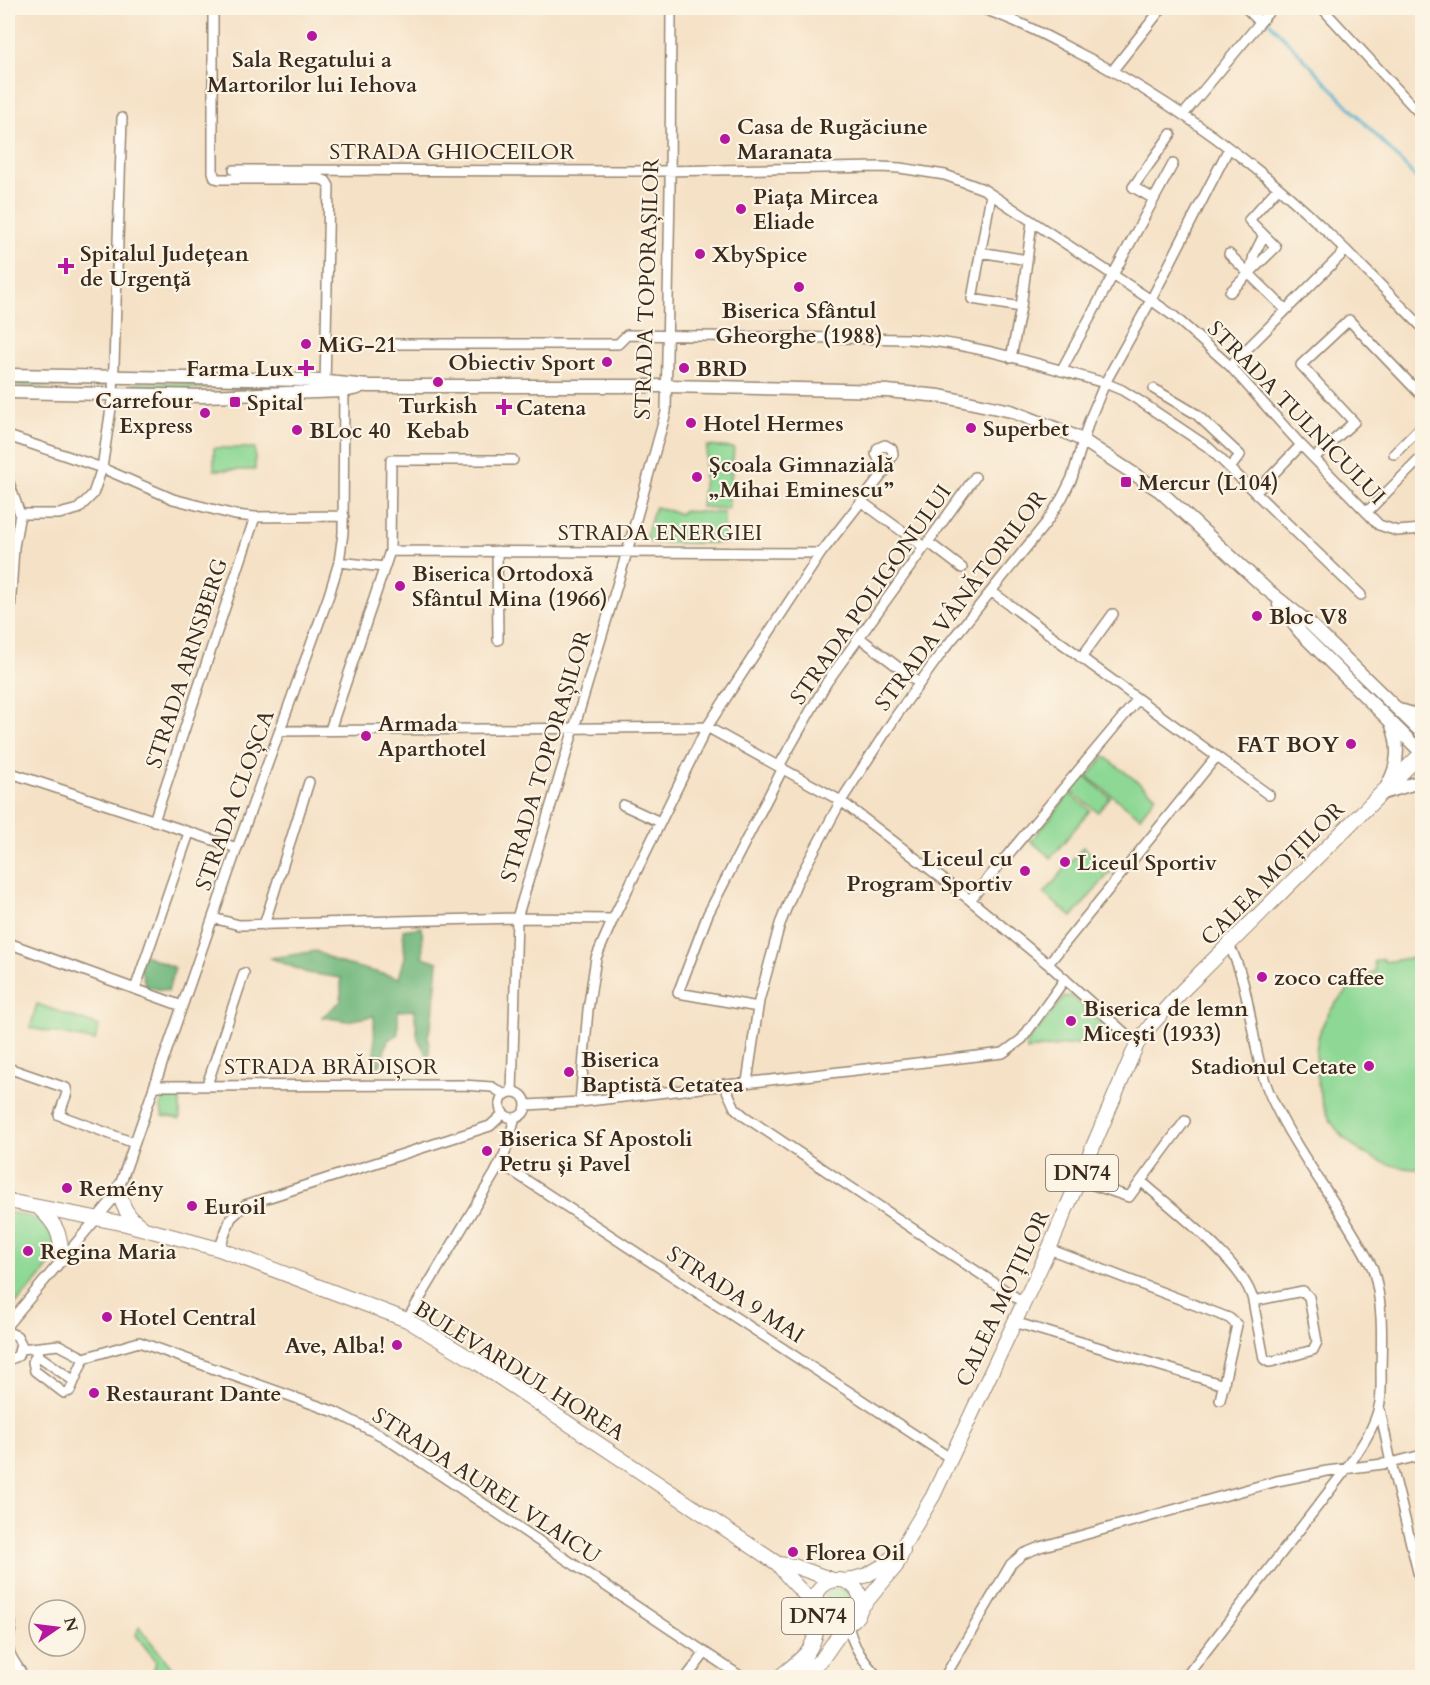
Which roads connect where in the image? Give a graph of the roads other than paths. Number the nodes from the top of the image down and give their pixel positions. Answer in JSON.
{"nodes":[{"id":1,"x":213,"y":8,"type":"edge"},
{"id":2,"x":671,"y":8,"type":"edge"},
{"id":3,"x":980,"y":8,"type":"edge"},
{"id":4,"x":1162,"y":8,"type":"edge"},
{"id":5,"x":1246,"y":8,"type":"edge"},
{"id":6,"x":1322,"y":8,"type":"edge"},
{"id":7,"x":1270,"y":10,"type":"edge"},
{"id":8,"x":1260,"y":22,"type":"junction"},
{"id":9,"x":1113,"y":70,"type":"junction"},
{"id":10,"x":1184,"y":115,"type":"junction"},
{"id":11,"x":1422,"y":116,"type":"edge"},
{"id":12,"x":122,"y":118,"type":"dead end"},
{"id":13,"x":1171,"y":134,"type":"dead end"},
{"id":14,"x":1229,"y":148,"type":"junction"},
{"id":15,"x":1173,"y":164,"type":"dead end"},
{"id":16,"x":234,"y":170,"type":"dead end"},
{"id":17,"x":670,"y":171,"type":"junction"},
{"id":18,"x":1278,"y":188,"type":"junction"},
{"id":19,"x":991,"y":195,"type":"junction"},
{"id":20,"x":1154,"y":199,"type":"junction"},
{"id":21,"x":1032,"y":222,"type":"junction"},
{"id":22,"x":1264,"y":236,"type":"junction"},
{"id":23,"x":1346,"y":250,"type":"junction"},
{"id":24,"x":980,"y":252,"type":"junction"},
{"id":25,"x":1229,"y":254,"type":"dead end"},
{"id":26,"x":1027,"y":260,"type":"junction"},
{"id":27,"x":1249,"y":273,"type":"junction"},
{"id":28,"x":1112,"y":275,"type":"junction"},
{"id":29,"x":1230,"y":292,"type":"dead end"},
{"id":30,"x":1150,"y":300,"type":"junction"},
{"id":31,"x":1022,"y":307,"type":"junction"},
{"id":32,"x":1286,"y":310,"type":"junction"},
{"id":33,"x":1422,"y":327,"type":"edge"},
{"id":34,"x":667,"y":335,"type":"junction"},
{"id":35,"x":389,"y":344,"type":"dead end"},
{"id":36,"x":1011,"y":358,"type":"junction"},
{"id":37,"x":1230,"y":366,"type":"junction"},
{"id":38,"x":1061,"y":371,"type":"junction"},
{"id":39,"x":8,"y":375,"type":"edge"},
{"id":40,"x":114,"y":377,"type":"junction"},
{"id":41,"x":1105,"y":383,"type":"junction"},
{"id":42,"x":325,"y":386,"type":"junction"},
{"id":43,"x":344,"y":386,"type":"junction"},
{"id":44,"x":667,"y":386,"type":"junction"},
{"id":45,"x":1154,"y":389,"type":"dead end"},
{"id":46,"x":8,"y":392,"type":"edge"},
{"id":47,"x":113,"y":395,"type":"junction"},
{"id":48,"x":1422,"y":396,"type":"edge"},
{"id":49,"x":1422,"y":426,"type":"edge"},
{"id":50,"x":8,"y":436,"type":"edge"},
{"id":51,"x":1084,"y":441,"type":"junction"},
{"id":52,"x":8,"y":444,"type":"edge"},
{"id":53,"x":1301,"y":445,"type":"junction"},
{"id":54,"x":1394,"y":454,"type":"dead end"},
{"id":55,"x":1422,"y":457,"type":"edge"},
{"id":56,"x":1314,"y":458,"type":"junction"},
{"id":57,"x":513,"y":460,"type":"dead end"},
{"id":58,"x":886,"y":460,"type":"dead end"},
{"id":59,"x":102,"y":468,"type":"junction"},
{"id":60,"x":1230,"y":468,"type":"junction"},
{"id":61,"x":975,"y":477,"type":"dead end"},
{"id":62,"x":1256,"y":492,"type":"junction"},
{"id":63,"x":862,"y":502,"type":"junction"},
{"id":64,"x":1367,"y":513,"type":"junction"},
{"id":65,"x":20,"y":514,"type":"junction"},
{"id":66,"x":344,"y":516,"type":"junction"},
{"id":67,"x":255,"y":517,"type":"junction"},
{"id":68,"x":1422,"y":529,"type":"edge"},
{"id":69,"x":926,"y":544,"type":"junction"},
{"id":70,"x":390,"y":551,"type":"junction"},
{"id":71,"x":498,"y":552,"type":"junction"},
{"id":72,"x":627,"y":552,"type":"junction"},
{"id":73,"x":821,"y":553,"type":"junction"},
{"id":74,"x":339,"y":562,"type":"junction"},
{"id":75,"x":384,"y":567,"type":"junction"},
{"id":76,"x":962,"y":568,"type":"dead end"},
{"id":77,"x":1265,"y":588,"type":"junction"},
{"id":78,"x":993,"y":592,"type":"junction"},
{"id":79,"x":1361,"y":595,"type":"dead end"},
{"id":80,"x":1113,"y":615,"type":"dead end"},
{"id":81,"x":860,"y":638,"type":"junction"},
{"id":82,"x":498,"y":639,"type":"dead end"},
{"id":83,"x":8,"y":643,"type":"edge"},
{"id":84,"x":1081,"y":658,"type":"junction"},
{"id":85,"x":919,"y":683,"type":"junction"},
{"id":86,"x":1138,"y":699,"type":"junction"},
{"id":87,"x":1399,"y":710,"type":"junction"},
{"id":88,"x":1422,"y":717,"type":"edge"},
{"id":89,"x":1389,"y":719,"type":"junction"},
{"id":90,"x":575,"y":727,"type":"junction"},
{"id":91,"x":707,"y":727,"type":"junction"},
{"id":92,"x":330,"y":730,"type":"junction"},
{"id":93,"x":280,"y":731,"type":"junction"},
{"id":94,"x":1422,"y":733,"type":"edge"},
{"id":95,"x":1422,"y":753,"type":"edge"},
{"id":96,"x":1217,"y":756,"type":"junction"},
{"id":97,"x":781,"y":767,"type":"junction"},
{"id":98,"x":8,"y":772,"type":"edge"},
{"id":99,"x":309,"y":782,"type":"dead end"},
{"id":100,"x":1422,"y":782,"type":"edge"},
{"id":101,"x":1383,"y":793,"type":"junction"},
{"id":102,"x":1269,"y":795,"type":"dead end"},
{"id":103,"x":841,"y":801,"type":"junction"},
{"id":104,"x":623,"y":805,"type":"dead end"},
{"id":105,"x":154,"y":821,"type":"junction"},
{"id":106,"x":660,"y":822,"type":"junction"},
{"id":107,"x":189,"y":833,"type":"junction"},
{"id":108,"x":237,"y":848,"type":"junction"},
{"id":109,"x":970,"y":900,"type":"junction"},
{"id":110,"x":213,"y":918,"type":"junction"},
{"id":111,"x":517,"y":918,"type":"junction"},
{"id":112,"x":613,"y":919,"type":"junction"},
{"id":113,"x":264,"y":925,"type":"junction"},
{"id":114,"x":8,"y":944,"type":"edge"},
{"id":115,"x":1229,"y":945,"type":"junction"},
{"id":116,"x":1048,"y":964,"type":"junction"},
{"id":117,"x":244,"y":973,"type":"dead end"},
{"id":118,"x":1065,"y":979,"type":"junction"},
{"id":119,"x":135,"y":989,"type":"junction"},
{"id":120,"x":182,"y":1006,"type":"junction"},
{"id":121,"x":758,"y":1007,"type":"junction"},
{"id":122,"x":1137,"y":1044,"type":"junction"},
{"id":123,"x":8,"y":1068,"type":"edge"},
{"id":124,"x":747,"y":1082,"type":"junction"},
{"id":125,"x":724,"y":1084,"type":"junction"},
{"id":126,"x":207,"y":1085,"type":"junction"},
{"id":127,"x":155,"y":1086,"type":"junction"},
{"id":128,"x":508,"y":1093,"type":"junction"},
{"id":129,"x":580,"y":1102,"type":"junction"},
{"id":130,"x":527,"y":1105,"type":"junction"},
{"id":131,"x":503,"y":1114,"type":"junction"},
{"id":132,"x":515,"y":1118,"type":"junction"},
{"id":133,"x":1185,"y":1122,"type":"dead end"},
{"id":134,"x":134,"y":1143,"type":"junction"},
{"id":135,"x":500,"y":1163,"type":"junction"},
{"id":136,"x":1079,"y":1180,"type":"junction"},
{"id":137,"x":1141,"y":1181,"type":"junction"},
{"id":138,"x":119,"y":1188,"type":"junction"},
{"id":139,"x":8,"y":1201,"type":"edge"},
{"id":140,"x":39,"y":1208,"type":"junction"},
{"id":141,"x":98,"y":1218,"type":"junction"},
{"id":142,"x":143,"y":1227,"type":"junction"},
{"id":143,"x":219,"y":1249,"type":"junction"},
{"id":144,"x":1048,"y":1249,"type":"junction"},
{"id":145,"x":62,"y":1259,"type":"junction"},
{"id":146,"x":1253,"y":1301,"type":"junction"},
{"id":147,"x":1024,"y":1303,"type":"junction"},
{"id":148,"x":407,"y":1320,"type":"junction"},
{"id":149,"x":1014,"y":1322,"type":"junction"},
{"id":150,"x":8,"y":1324,"type":"edge"},
{"id":151,"x":8,"y":1332,"type":"edge"},
{"id":152,"x":21,"y":1349,"type":"junction"},
{"id":153,"x":38,"y":1351,"type":"junction"},
{"id":154,"x":84,"y":1358,"type":"junction"},
{"id":155,"x":8,"y":1360,"type":"edge"},
{"id":156,"x":74,"y":1381,"type":"junction"},
{"id":157,"x":1224,"y":1385,"type":"junction"},
{"id":158,"x":1220,"y":1400,"type":"dead end"},
{"id":159,"x":1379,"y":1407,"type":"junction"},
{"id":160,"x":1422,"y":1455,"type":"edge"},
{"id":161,"x":950,"y":1458,"type":"junction"},
{"id":162,"x":1390,"y":1463,"type":"junction"},
{"id":163,"x":1347,"y":1468,"type":"junction"},
{"id":164,"x":905,"y":1543,"type":"junction"},
{"id":165,"x":778,"y":1564,"type":"junction"},
{"id":166,"x":840,"y":1580,"type":"junction"},
{"id":167,"x":1422,"y":1588,"type":"edge"},
{"id":168,"x":861,"y":1608,"type":"junction"},
{"id":169,"x":817,"y":1612,"type":"junction"},
{"id":170,"x":8,"y":1622,"type":"edge"},
{"id":171,"x":846,"y":1625,"type":"junction"},
{"id":172,"x":705,"y":1653,"type":"junction"},
{"id":173,"x":8,"y":1654,"type":"edge"},
{"id":174,"x":24,"y":1677,"type":"edge"},
{"id":175,"x":686,"y":1677,"type":"edge"},
{"id":176,"x":743,"y":1677,"type":"edge"},
{"id":177,"x":778,"y":1677,"type":"edge"},
{"id":178,"x":798,"y":1677,"type":"edge"},
{"id":179,"x":879,"y":1677,"type":"edge"},
{"id":180,"x":945,"y":1677,"type":"edge"},
{"id":181,"x":1185,"y":1677,"type":"edge"}],
"edges":[{"from":1,"to":42,"type":"street"},
{"from":2,"to":17,"type":"street","name":"STRADA TOPORAȘILOR"},
{"from":3,"to":9,"type":"street"},
{"from":4,"to":9,"type":"street"},
{"from":5,"to":8,"type":"street"},
{"from":6,"to":11,"type":"street"},
{"from":7,"to":8,"type":"street"},
{"from":8,"to":10,"type":"street"},
{"from":9,"to":10,"type":"street"},
{"from":10,"to":14,"type":"street"},
{"from":12,"to":40,"type":"street"},
{"from":13,"to":20,"type":"street"},
{"from":14,"to":18,"type":"street"},
{"from":14,"to":30,"type":"street","name":"STRADA VÂNĂTORILOR"},
{"from":15,"to":20,"type":"street"},
{"from":16,"to":17,"type":"street","name":"STRADA GHIOCEILOR"},
{"from":17,"to":19,"type":"street","name":"STRADA GHIOCEILOR"},
{"from":17,"to":34,"type":"street","name":"STRADA TOPORAȘILOR"},
{"from":18,"to":22,"type":"street"},
{"from":18,"to":23,"type":"street"},
{"from":19,"to":21,"type":"street","name":"STRADA TULNICULUI"},
{"from":19,"to":24,"type":"street"},
{"from":20,"to":28,"type":"street"},
{"from":21,"to":26,"type":"street"},
{"from":21,"to":28,"type":"street","name":"STRADA TULNICULUI"},
{"from":22,"to":27,"type":"street"},
{"from":22,"to":27,"type":"street"},
{"from":23,"to":32,"type":"street"},
{"from":23,"to":33,"type":"street"},
{"from":24,"to":26,"type":"street"},
{"from":24,"to":31,"type":"street"},
{"from":25,"to":27,"type":"street"},
{"from":26,"to":31,"type":"street"},
{"from":27,"to":29,"type":"street"},
{"from":27,"to":32,"type":"street"},
{"from":28,"to":30,"type":"street","name":"STRADA TULNICULUI"},
{"from":28,"to":38,"type":"street"},
{"from":30,"to":37,"type":"street","name":"STRADA TULNICULUI"},
{"from":30,"to":41,"type":"street","name":"STRADA VÂNĂTORILOR"},
{"from":31,"to":36,"type":"street"},
{"from":32,"to":37,"type":"street"},
{"from":34,"to":35,"type":"street"},
{"from":34,"to":36,"type":"street"},
{"from":34,"to":44,"type":"street","name":"STRADA TOPORAȘILOR"},
{"from":36,"to":38,"type":"street"},
{"from":37,"to":53,"type":"street","name":"STRADA TULNICULUI"},
{"from":38,"to":41,"type":"street"},
{"from":39,"to":40,"type":"main road"},
{"from":40,"to":42,"type":"main road"},
{"from":40,"to":47,"type":"street"},
{"from":41,"to":51,"type":"street","name":"STRADA VÂNĂTORILOR"},
{"from":41,"to":60,"type":"street"},
{"from":42,"to":43,"type":"main road"},
{"from":42,"to":47,"type":"main road"},
{"from":43,"to":44,"type":"main road"},
{"from":43,"to":66,"type":"street","name":"STRADA CLOȘCA"},
{"from":44,"to":51,"type":"main road"},
{"from":44,"to":72,"type":"street","name":"STRADA TOPORAȘILOR"},
{"from":45,"to":60,"type":"street"},
{"from":46,"to":47,"type":"main road"},
{"from":47,"to":59,"type":"street"},
{"from":48,"to":56,"type":"street"},
{"from":49,"to":54,"type":"street"},
{"from":50,"to":59,"type":"street"},
{"from":51,"to":77,"type":"main road"},
{"from":51,"to":78,"type":"street","name":"STRADA VÂNĂTORILOR"},
{"from":52,"to":65,"type":"street"},
{"from":53,"to":56,"type":"street","name":"STRADA TULNICULUI"},
{"from":53,"to":62,"type":"street"},
{"from":55,"to":64,"type":"street"},
{"from":56,"to":64,"type":"street","name":"STRADA TULNICULUI"},
{"from":57,"to":70,"type":"street"},
{"from":58,"to":63,"type":"street"},
{"from":59,"to":65,"type":"street"},
{"from":59,"to":67,"type":"street"},
{"from":60,"to":62,"type":"street"},
{"from":61,"to":69,"type":"street","name":"STRADA POLIGONULUI"},
{"from":62,"to":79,"type":"street"},
{"from":63,"to":69,"type":"street"},
{"from":63,"to":73,"type":"street"},
{"from":64,"to":68,"type":"street","name":"STRADA TULNICULUI"},
{"from":65,"to":83,"type":"street"},
{"from":66,"to":67,"type":"street"},
{"from":66,"to":74,"type":"street","name":"STRADA CLOȘCA"},
{"from":67,"to":105,"type":"street","name":"STRADA ARNSBERG"},
{"from":69,"to":76,"type":"street"},
{"from":69,"to":81,"type":"street","name":"STRADA POLIGONULUI"},
{"from":70,"to":71,"type":"street","name":"STRADA ENERGIEI"},
{"from":70,"to":75,"type":"street"},
{"from":71,"to":72,"type":"street","name":"STRADA ENERGIEI"},
{"from":71,"to":82,"type":"street"},
{"from":72,"to":73,"type":"street","name":"STRADA ENERGIEI"},
{"from":72,"to":90,"type":"street","name":"STRADA TOPORAȘILOR"},
{"from":73,"to":91,"type":"street"},
{"from":74,"to":75,"type":"street"},
{"from":74,"to":93,"type":"street","name":"STRADA CLOȘCA"},
{"from":75,"to":92,"type":"street"},
{"from":77,"to":87,"type":"main road"},
{"from":77,"to":89,"type":"main road"},
{"from":78,"to":84,"type":"street"},
{"from":78,"to":85,"type":"street","name":"STRADA VÂNĂTORILOR"},
{"from":80,"to":84,"type":"street"},
{"from":81,"to":85,"type":"street"},
{"from":81,"to":97,"type":"street","name":"STRADA POLIGONULUI"},
{"from":84,"to":86,"type":"street"},
{"from":85,"to":103,"type":"street","name":"STRADA VÂNĂTORILOR"},
{"from":86,"to":96,"type":"street"},
{"from":86,"to":109,"type":"street"},
{"from":87,"to":88,"type":"main road"},
{"from":87,"to":94,"type":"main road"},
{"from":89,"to":95,"type":"main road"},
{"from":89,"to":101,"type":"main road"},
{"from":90,"to":91,"type":"street"},
{"from":90,"to":92,"type":"street"},
{"from":90,"to":111,"type":"street","name":"STRADA TOPORAȘILOR"},
{"from":91,"to":97,"type":"street"},
{"from":91,"to":106,"type":"street"},
{"from":92,"to":93,"type":"street"},
{"from":93,"to":108,"type":"street","name":"STRADA CLOȘCA"},
{"from":95,"to":101,"type":"main road","name":"CALEA MOȚILOR","number":"DN74"},
{"from":96,"to":102,"type":"street"},
{"from":96,"to":116,"type":"street"},
{"from":97,"to":103,"type":"street"},
{"from":97,"to":121,"type":"street","name":"STRADA POLIGONULUI"},
{"from":98,"to":105,"type":"street"},
{"from":99,"to":113,"type":"street"},
{"from":100,"to":101,"type":"main road"},
{"from":101,"to":115,"type":"main road","name":"CALEA MOȚILOR","number":"DN74"},
{"from":103,"to":109,"type":"street"},
{"from":103,"to":121,"type":"street","name":"STRADA VÂNĂTORILOR"},
{"from":104,"to":106,"type":"street"},
{"from":105,"to":107,"type":"street"},
{"from":106,"to":112,"type":"street"},
{"from":107,"to":108,"type":"street"},
{"from":107,"to":119,"type":"street"},
{"from":108,"to":110,"type":"street","name":"STRADA CLOȘCA"},
{"from":109,"to":116,"type":"street"},
{"from":110,"to":113,"type":"street"},
{"from":110,"to":120,"type":"street","name":"STRADA CLOȘCA"},
{"from":111,"to":112,"type":"street"},
{"from":111,"to":113,"type":"street"},
{"from":111,"to":128,"type":"street","name":"STRADA TOPORAȘILOR"},
{"from":112,"to":129,"type":"street"},
{"from":114,"to":119,"type":"street"},
{"from":115,"to":122,"type":"main road","name":"CALEA MOȚILOR","number":"DN74"},
{"from":115,"to":159,"type":"street"},
{"from":116,"to":118,"type":"street"},
{"from":117,"to":126,"type":"street"},
{"from":118,"to":122,"type":"street"},
{"from":118,"to":124,"type":"street"},
{"from":119,"to":120,"type":"street"},
{"from":120,"to":127,"type":"street","name":"STRADA CLOȘCA"},
{"from":121,"to":124,"type":"street","name":"STRADA VÂNĂTORILOR"},
{"from":122,"to":136,"type":"main road","name":"CALEA MOȚILOR","number":"DN74"},
{"from":123,"to":134,"type":"street"},
{"from":124,"to":125,"type":"street"},
{"from":125,"to":129,"type":"street"},
{"from":125,"to":147,"type":"street"},
{"from":126,"to":127,"type":"street","name":"STRADA BRĂDIȘOR"},
{"from":126,"to":128,"type":"street","name":"STRADA BRĂDIȘOR"},
{"from":127,"to":134,"type":"street","name":"STRADA CLOȘCA"},
{"from":128,"to":130,"type":"street"},
{"from":128,"to":131,"type":"street"},
{"from":129,"to":130,"type":"street"},
{"from":130,"to":132,"type":"street"},
{"from":131,"to":132,"type":"street"},
{"from":131,"to":143,"type":"street"},
{"from":132,"to":135,"type":"street"},
{"from":133,"to":137,"type":"street"},
{"from":134,"to":138,"type":"street","name":"STRADA CLOȘCA"},
{"from":135,"to":148,"type":"street"},
{"from":135,"to":161,"type":"street","name":"STRADA 9 MAI"},
{"from":136,"to":137,"type":"street"},
{"from":136,"to":144,"type":"main road","name":"CALEA MOȚILOR","number":"DN74"},
{"from":137,"to":146,"type":"street"},
{"from":138,"to":141,"type":"street","name":"STRADA CLOȘCA"},
{"from":138,"to":142,"type":"main road"},
{"from":139,"to":140,"type":"main road","name":"BULEVARDUL HOREA"},
{"from":140,"to":141,"type":"main road","name":"BULEVARDUL HOREA"},
{"from":140,"to":145,"type":"main road"},
{"from":141,"to":142,"type":"main road","name":"BULEVARDUL HOREA"},
{"from":141,"to":145,"type":"street","name":"STRADA CLOȘCA"},
{"from":142,"to":143,"type":"main road","name":"BULEVARDUL HOREA"},
{"from":143,"to":148,"type":"main road","name":"BULEVARDUL HOREA"},
{"from":144,"to":147,"type":"main road","name":"CALEA MOȚILOR","number":"DN74"},
{"from":144,"to":157,"type":"street"},
{"from":145,"to":150,"type":"street","name":"STRADA CLOȘCA"},
{"from":146,"to":146,"type":"street"},
{"from":147,"to":149,"type":"main road","name":"CALEA MOȚILOR","number":"DN74"},
{"from":148,"to":165,"type":"main road","name":"BULEVARDUL HOREA"},
{"from":149,"to":157,"type":"street"},
{"from":149,"to":161,"type":"main road","name":"CALEA MOȚILOR","number":"DN74"},
{"from":151,"to":152,"type":"street"},
{"from":152,"to":153,"type":"street"},
{"from":152,"to":155,"type":"street"},
{"from":153,"to":154,"type":"street"},
{"from":153,"to":156,"type":"street"},
{"from":153,"to":156,"type":"street"},
{"from":154,"to":156,"type":"street"},
{"from":154,"to":172,"type":"street","name":"STRADA AUREL VLAICU"},
{"from":157,"to":158,"type":"street"},
{"from":159,"to":162,"type":"street"},
{"from":159,"to":163,"type":"street"},
{"from":160,"to":162,"type":"street"},
{"from":161,"to":164,"type":"main road","name":"CALEA MOȚILOR","number":"DN74"},
{"from":162,"to":163,"type":"street"},
{"from":162,"to":167,"type":"street"},
{"from":163,"to":180,"type":"street"},
{"from":163,"to":181,"type":"street"},
{"from":164,"to":166,"type":"main road","name":"CALEA MOȚILOR","number":"DN74"},
{"from":164,"to":168,"type":"main road","name":"CALEA MOȚILOR","number":"DN74"},
{"from":165,"to":166,"type":"main road"},
{"from":165,"to":169,"type":"main road"},
{"from":166,"to":168,"type":"main road","number":"DN74"},
{"from":166,"to":169,"type":"main road","number":"DN74"},
{"from":168,"to":171,"type":"main road","name":"CALEA MOȚILOR","number":"DN74"},
{"from":169,"to":171,"type":"main road","number":"DN74"},
{"from":169,"to":177,"type":"main road","number":"DN74"},
{"from":170,"to":173,"type":"street"},
{"from":171,"to":178,"type":"main road","name":"CALEA MOȚILOR","number":"DN74"},
{"from":171,"to":179,"type":"street"},
{"from":172,"to":175,"type":"street"},
{"from":172,"to":176,"type":"street","name":"STRADA AUREL VLAICU"},
{"from":173,"to":174,"type":"street"}]}
